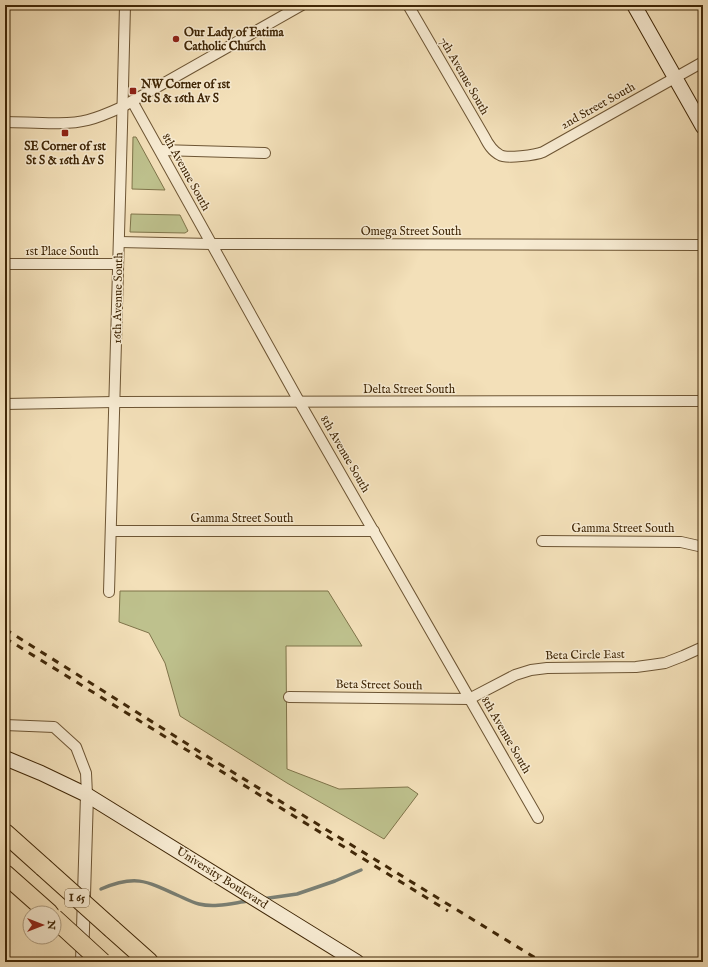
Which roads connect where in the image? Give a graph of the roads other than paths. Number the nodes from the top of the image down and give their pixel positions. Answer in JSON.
{"nodes":[{"id":1,"x":125,"y":5,"type":"edge"},
{"id":2,"x":302,"y":5,"type":"edge"},
{"id":3,"x":408,"y":5,"type":"edge"},
{"id":4,"x":634,"y":5,"type":"edge"},
{"id":5,"x":703,"y":62,"type":"edge"},
{"id":6,"x":675,"y":78,"type":"junction"},
{"id":7,"x":132,"y":101,"type":"junction"},
{"id":8,"x":122,"y":107,"type":"junction"},
{"id":9,"x":5,"y":122,"type":"edge"},
{"id":10,"x":703,"y":127,"type":"edge"},
{"id":11,"x":160,"y":150,"type":"junction"},
{"id":12,"x":265,"y":153,"type":"dead end"},
{"id":13,"x":502,"y":156,"type":"joint"},
{"id":14,"x":119,"y":242,"type":"junction"},
{"id":15,"x":211,"y":244,"type":"junction"},
{"id":16,"x":703,"y":245,"type":"edge"},
{"id":17,"x":5,"y":264,"type":"edge"},
{"id":18,"x":118,"y":264,"type":"junction"},
{"id":19,"x":114,"y":402,"type":"junction"},
{"id":20,"x":703,"y":402,"type":"edge"},
{"id":21,"x":300,"y":403,"type":"junction"},
{"id":22,"x":5,"y":404,"type":"edge"},
{"id":23,"x":111,"y":530,"type":"junction"},
{"id":24,"x":374,"y":530,"type":"junction"},
{"id":25,"x":542,"y":541,"type":"dead end"},
{"id":26,"x":703,"y":547,"type":"edge"},
{"id":27,"x":109,"y":592,"type":"dead end"},
{"id":28,"x":703,"y":647,"type":"edge"},
{"id":29,"x":289,"y":697,"type":"dead end"},
{"id":30,"x":469,"y":698,"type":"junction"},
{"id":31,"x":5,"y":725,"type":"edge"},
{"id":32,"x":5,"y":758,"type":"edge"},
{"id":33,"x":87,"y":795,"type":"junction"},
{"id":34,"x":538,"y":818,"type":"dead end"},
{"id":35,"x":5,"y":833,"type":"edge"},
{"id":36,"x":5,"y":874,"type":"edge"},
{"id":37,"x":40,"y":905,"type":"edge"},
{"id":38,"x":62,"y":925,"type":"edge"},
{"id":39,"x":82,"y":962,"type":"edge"},
{"id":40,"x":102,"y":962,"type":"edge"},
{"id":41,"x":149,"y":962,"type":"edge"},
{"id":42,"x":357,"y":962,"type":"edge"}],
"edges":[{"from":1,"to":8,"type":"street","name":"16th Avenue South"},
{"from":2,"to":7,"type":"street"},
{"from":3,"to":13,"type":"street","name":"7th Avenue South"},
{"from":4,"to":6,"type":"main road"},
{"from":5,"to":6,"type":"street","name":"2nd Street South"},
{"from":6,"to":10,"type":"main road"},
{"from":6,"to":13,"type":"street","name":"2nd Street South"},
{"from":7,"to":8,"type":"street"},
{"from":7,"to":11,"type":"street","name":"8th Avenue South"},
{"from":8,"to":9,"type":"street"},
{"from":8,"to":14,"type":"street","name":"16th Avenue South"},
{"from":11,"to":12,"type":"street"},
{"from":11,"to":15,"type":"street","name":"8th Avenue South"},
{"from":14,"to":15,"type":"street","name":"Omega Street South"},
{"from":14,"to":18,"type":"street","name":"16th Avenue South"},
{"from":15,"to":16,"type":"street","name":"Omega Street South"},
{"from":15,"to":21,"type":"street","name":"8th Avenue South"},
{"from":17,"to":18,"type":"street","name":"1st Place South"},
{"from":18,"to":19,"type":"street","name":"16th Avenue South"},
{"from":19,"to":21,"type":"street","name":"Delta Street South"},
{"from":19,"to":22,"type":"street"},
{"from":19,"to":23,"type":"street","name":"16th Avenue South"},
{"from":20,"to":21,"type":"street","name":"Delta Street South"},
{"from":21,"to":24,"type":"street","name":"8th Avenue South"},
{"from":23,"to":24,"type":"street","name":"Gamma Street South"},
{"from":23,"to":27,"type":"street","name":"16th Avenue South"},
{"from":24,"to":30,"type":"street","name":"8th Avenue South"},
{"from":25,"to":26,"type":"street","name":"Gamma Street South"},
{"from":28,"to":30,"type":"street","name":"Beta Circle East"},
{"from":29,"to":30,"type":"street","name":"Beta Street South"},
{"from":30,"to":34,"type":"street","name":"8th Avenue South"},
{"from":31,"to":33,"type":"street"},
{"from":32,"to":33,"type":"main road","name":"University Boulevard"},
{"from":33,"to":39,"type":"street"},
{"from":33,"to":42,"type":"main road","name":"University Boulevard"},
{"from":35,"to":41,"type":"highway","number":"I 65","bridge":true},
{"from":36,"to":37,"type":"highway"},
{"from":38,"to":40,"type":"highway","number":"I 65","bridge":true}]}
